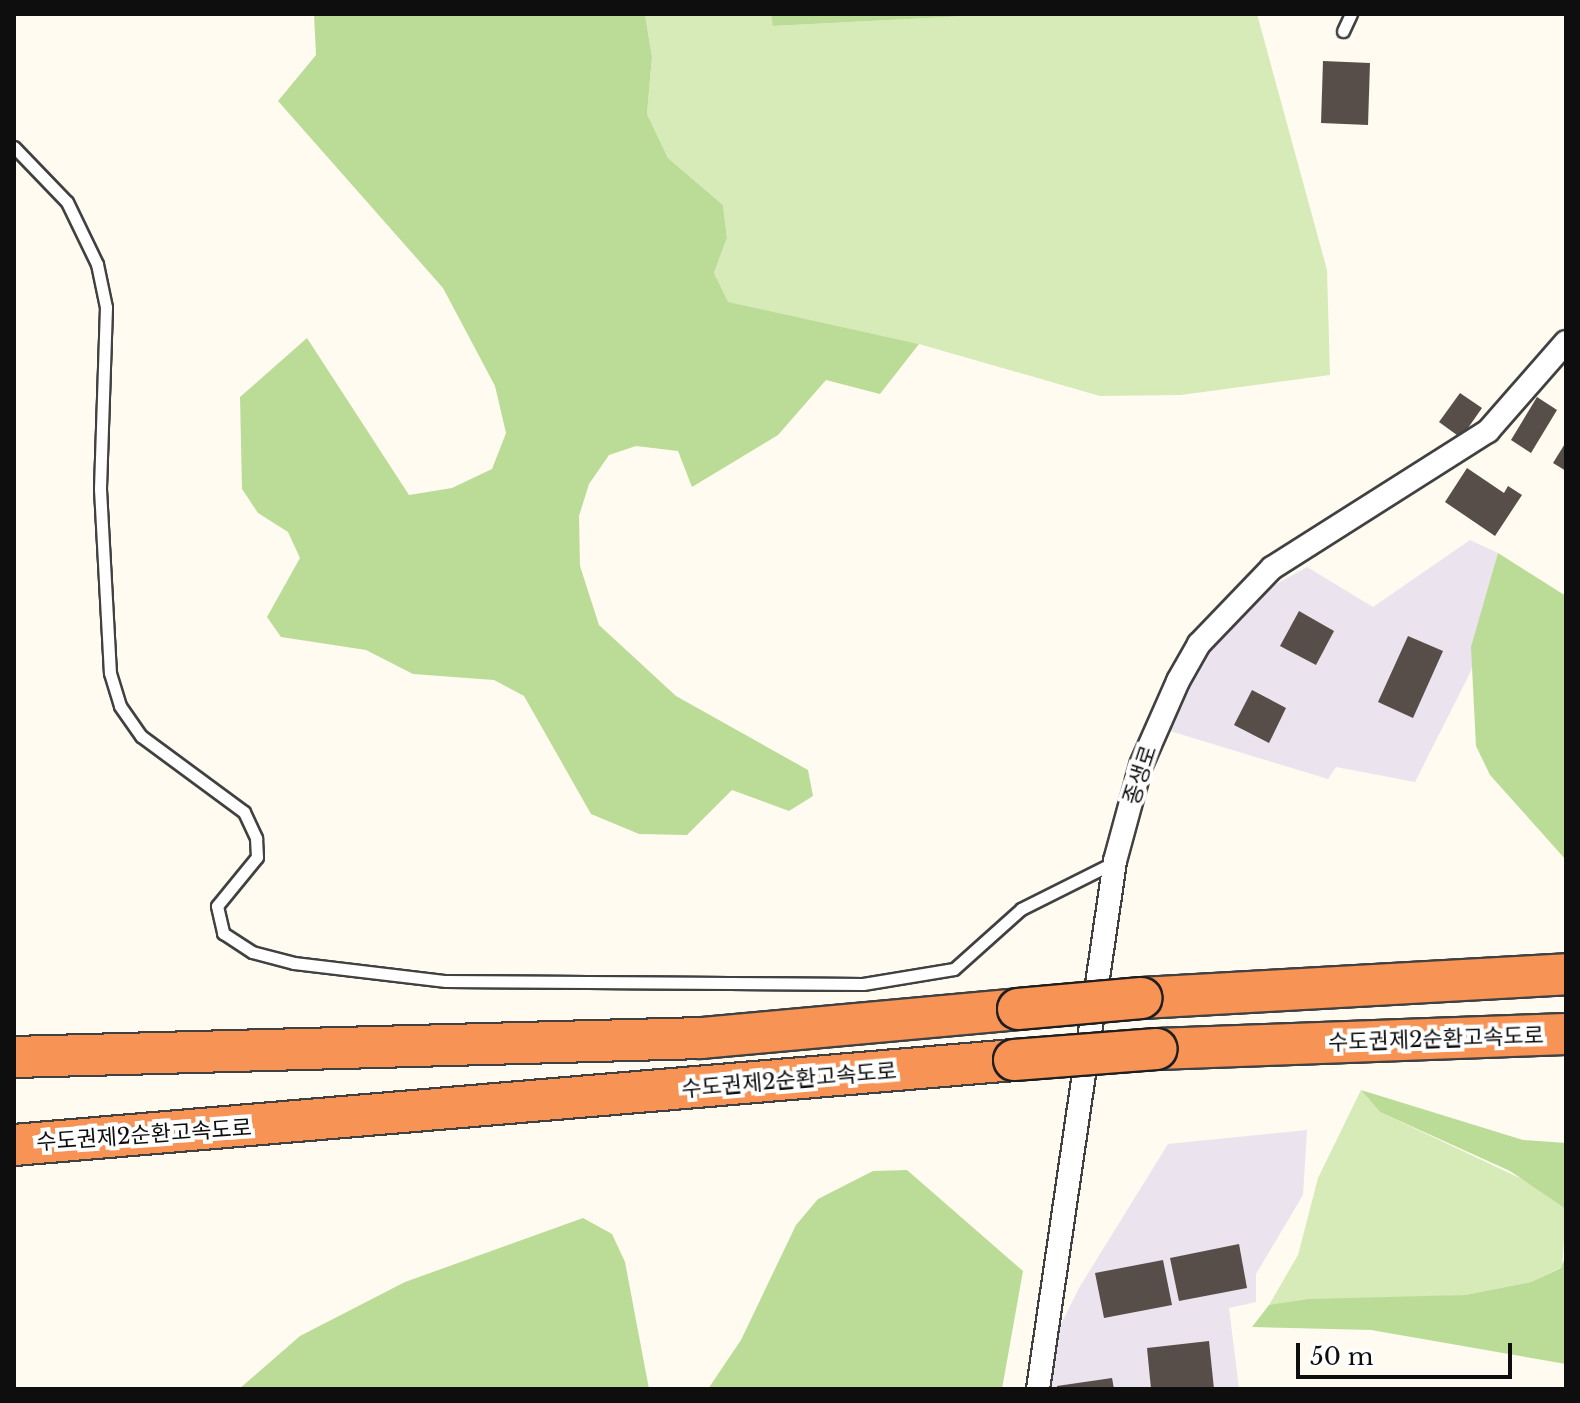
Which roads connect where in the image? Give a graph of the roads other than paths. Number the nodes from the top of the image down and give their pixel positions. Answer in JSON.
{"nodes":[{"id":1,"x":1351,"y":14,"type":"edge"},
{"id":2,"x":1343,"y":31,"type":"dead end"},
{"id":3,"x":14,"y":147,"type":"edge"},
{"id":4,"x":1566,"y":342,"type":"edge"},
{"id":5,"x":1115,"y":861,"type":"junction"},
{"id":6,"x":1566,"y":974,"type":"edge"},
{"id":7,"x":1566,"y":1034,"type":"edge"},
{"id":8,"x":14,"y":1057,"type":"edge"},
{"id":9,"x":14,"y":1145,"type":"edge"},
{"id":10,"x":1038,"y":1389,"type":"edge"}],
"edges":[{"from":1,"to":2,"type":"lane"},
{"from":3,"to":5,"type":"lane"},
{"from":4,"to":5,"type":"street","name":"종생로"},
{"from":5,"to":10,"type":"street","name":"종생로"},
{"from":6,"to":8,"type":"highway","bridge":true},
{"from":7,"to":9,"type":"highway","name":"수도권제2순환고속도로","bridge":true}]}
